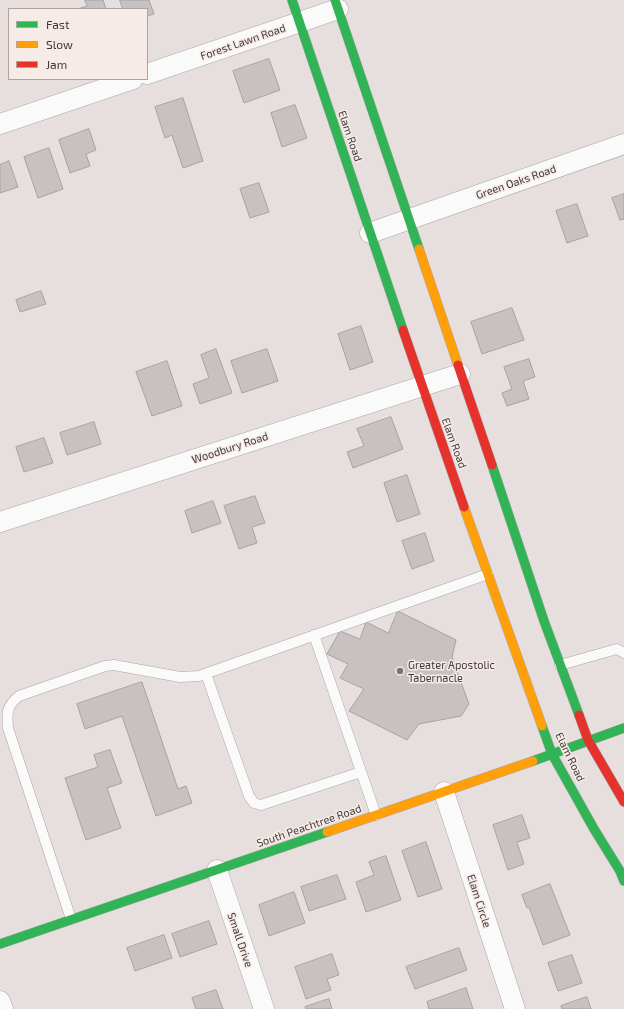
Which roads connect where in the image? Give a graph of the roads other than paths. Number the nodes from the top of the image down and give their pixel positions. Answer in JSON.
{"nodes":[{"id":1,"x":292,"y":0,"type":"edge"},
{"id":2,"x":337,"y":5,"type":"edge"},
{"id":3,"x":299,"y":22,"type":"junction"},
{"id":4,"x":148,"y":74,"type":"edge"},
{"id":5,"x":130,"y":80,"type":"edge"},
{"id":6,"x":0,"y":124,"type":"edge"},
{"id":7,"x":624,"y":144,"type":"edge"},
{"id":8,"x":409,"y":219,"type":"junction"},
{"id":9,"x":370,"y":233,"type":"junction"},
{"id":10,"x":460,"y":374,"type":"junction"},
{"id":11,"x":422,"y":388,"type":"junction"},
{"id":12,"x":0,"y":522,"type":"edge"},
{"id":13,"x":488,"y":574,"type":"junction"},
{"id":14,"x":314,"y":635,"type":"junction"},
{"id":15,"x":624,"y":653,"type":"edge"},
{"id":16,"x":560,"y":665,"type":"junction"},
{"id":17,"x":206,"y":674,"type":"junction"},
{"id":18,"x":624,"y":728,"type":"edge"},
{"id":19,"x":588,"y":740,"type":"junction"},
{"id":20,"x":552,"y":754,"type":"junction"},
{"id":21,"x":361,"y":772,"type":"junction"},
{"id":22,"x":444,"y":792,"type":"junction"},
{"id":23,"x":624,"y":802,"type":"edge"},
{"id":24,"x":376,"y":815,"type":"junction"},
{"id":25,"x":217,"y":870,"type":"junction"},
{"id":26,"x":624,"y":881,"type":"edge"},
{"id":27,"x":71,"y":919,"type":"junction"},
{"id":28,"x":0,"y":944,"type":"edge"},
{"id":29,"x":0,"y":1001,"type":"edge"},
{"id":30,"x":3,"y":1009,"type":"edge"},
{"id":31,"x":264,"y":1009,"type":"edge"},
{"id":32,"x":515,"y":1009,"type":"edge"}],
"edges":[{"from":1,"to":3,"type":"main road","name":"Elam Road"},
{"from":2,"to":3,"type":"street","name":"Forest Lawn Road"},
{"from":2,"to":8,"type":"main road"},
{"from":3,"to":4,"type":"street","name":"Forest Lawn Road"},
{"from":3,"to":9,"type":"main road","name":"Elam Road"},
{"from":5,"to":6,"type":"street"},
{"from":7,"to":8,"type":"street","name":"Green Oaks Road"},
{"from":8,"to":9,"type":"street","name":"Green Oaks Road"},
{"from":8,"to":10,"type":"main road"},
{"from":9,"to":11,"type":"main road","name":"Elam Road"},
{"from":10,"to":11,"type":"street","name":"Woodbury Road"},
{"from":10,"to":16,"type":"main road"},
{"from":11,"to":12,"type":"street","name":"Woodbury Road"},
{"from":11,"to":13,"type":"main road","name":"Elam Road"},
{"from":13,"to":14,"type":"lane"},
{"from":13,"to":20,"type":"main road","name":"Elam Road"},
{"from":14,"to":17,"type":"lane"},
{"from":14,"to":21,"type":"lane"},
{"from":15,"to":16,"type":"lane"},
{"from":16,"to":19,"type":"main road"},
{"from":17,"to":21,"type":"lane"},
{"from":17,"to":27,"type":"lane"},
{"from":18,"to":19,"type":"main road","name":"South Peachtree Road"},
{"from":19,"to":20,"type":"main road","name":"South Peachtree Road"},
{"from":19,"to":23,"type":"main road"},
{"from":20,"to":22,"type":"main road","name":"South Peachtree Road"},
{"from":20,"to":26,"type":"main road","name":"Elam Road"},
{"from":21,"to":24,"type":"lane"},
{"from":22,"to":24,"type":"main road","name":"South Peachtree Road"},
{"from":22,"to":32,"type":"street","name":"Elam Circle"},
{"from":24,"to":25,"type":"main road","name":"South Peachtree Road"},
{"from":25,"to":27,"type":"main road","name":"South Peachtree Road"},
{"from":25,"to":31,"type":"street","name":"Small Drive"},
{"from":27,"to":28,"type":"main road","name":"South Peachtree Road"},
{"from":29,"to":30,"type":"street"}]}
